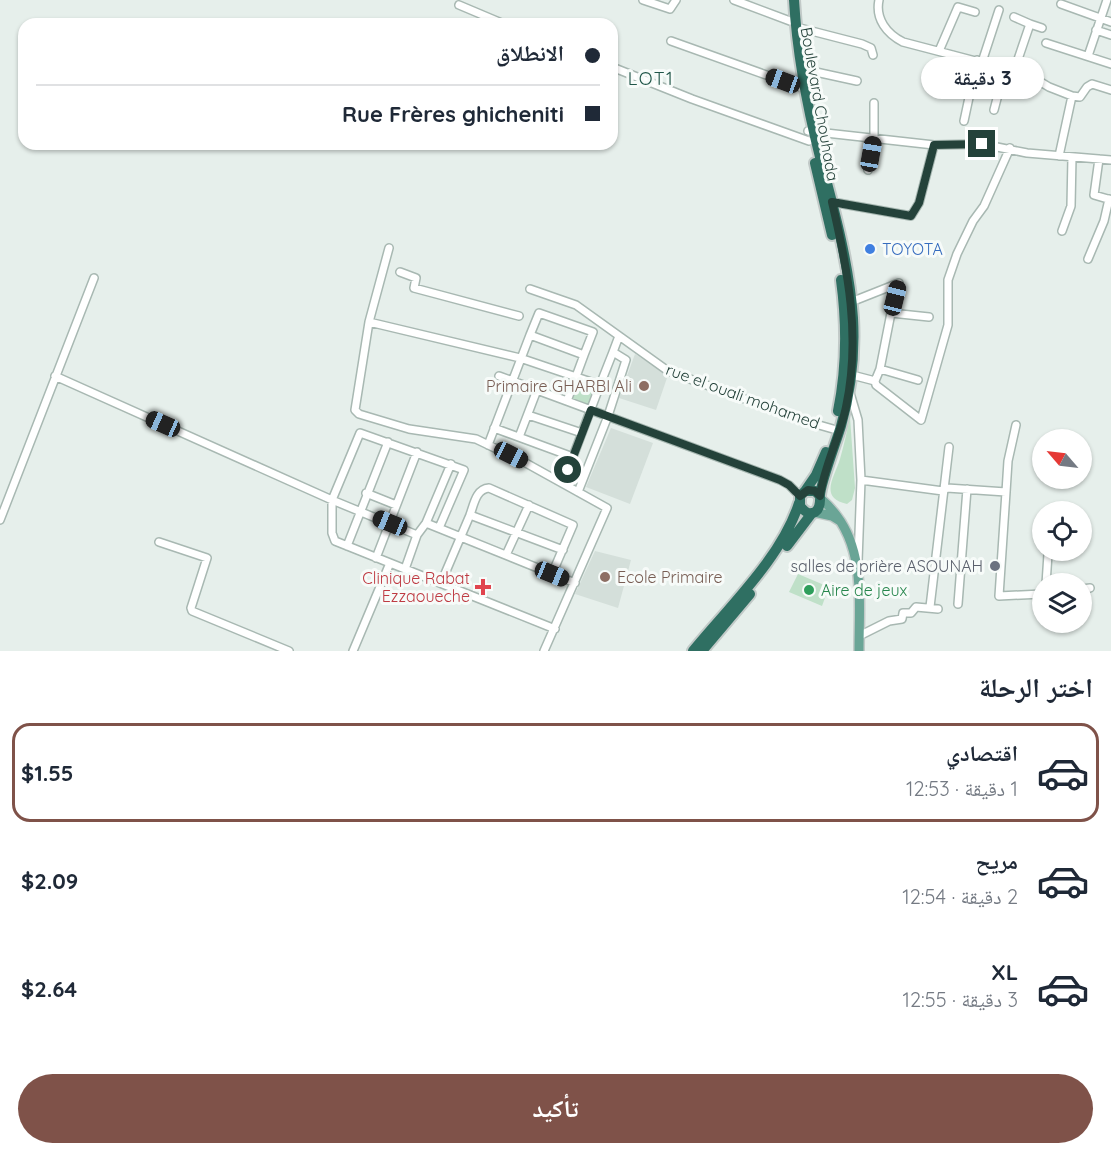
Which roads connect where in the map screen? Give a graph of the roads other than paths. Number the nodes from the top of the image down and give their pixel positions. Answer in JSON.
{"nodes":[{"id":1,"x":643,"y":0,"type":"edge"},
{"id":2,"x":675,"y":0,"type":"edge"},
{"id":3,"x":734,"y":0,"type":"edge"},
{"id":4,"x":788,"y":0,"type":"edge"},
{"id":5,"x":794,"y":0,"type":"edge"},
{"id":6,"x":879,"y":0,"type":"edge"},
{"id":7,"x":1107,"y":0,"type":"edge"},
{"id":8,"x":1061,"y":4,"type":"dead end"},
{"id":9,"x":459,"y":5,"type":"dead end"},
{"id":10,"x":999,"y":10,"type":"dead end"},
{"id":11,"x":975,"y":12,"type":"dead end"},
{"id":12,"x":1014,"y":17,"type":"dead end"},
{"id":13,"x":490,"y":18,"type":"edge"},
{"id":14,"x":1100,"y":19,"type":"junction"},
{"id":15,"x":1111,"y":22,"type":"edge"},
{"id":16,"x":793,"y":24,"type":"junction"},
{"id":17,"x":1030,"y":24,"type":"junction"},
{"id":18,"x":1042,"y":28,"type":"dead end"},
{"id":19,"x":1096,"y":30,"type":"junction"},
{"id":20,"x":1111,"y":35,"type":"edge"},
{"id":21,"x":670,"y":41,"type":"dead end"},
{"id":22,"x":1046,"y":43,"type":"dead end"},
{"id":23,"x":939,"y":51,"type":"junction"},
{"id":24,"x":873,"y":55,"type":"dead end"},
{"id":25,"x":953,"y":55,"type":"junction"},
{"id":26,"x":1088,"y":56,"type":"junction"},
{"id":27,"x":980,"y":61,"type":"junction"},
{"id":28,"x":1111,"y":64,"type":"edge"},
{"id":29,"x":1005,"y":68,"type":"junction"},
{"id":30,"x":618,"y":69,"type":"edge"},
{"id":31,"x":802,"y":69,"type":"junction"},
{"id":32,"x":1014,"y":71,"type":"junction"},
{"id":33,"x":857,"y":81,"type":"dead end"},
{"id":34,"x":800,"y":87,"type":"junction"},
{"id":35,"x":1111,"y":90,"type":"edge"},
{"id":36,"x":943,"y":93,"type":"dead end"},
{"id":37,"x":1072,"y":96,"type":"junction"},
{"id":38,"x":874,"y":103,"type":"dead end"},
{"id":39,"x":994,"y":110,"type":"dead end"},
{"id":40,"x":964,"y":121,"type":"dead end"},
{"id":41,"x":810,"y":134,"type":"junction"},
{"id":42,"x":874,"y":138,"type":"junction"},
{"id":43,"x":934,"y":145,"type":"junction"},
{"id":44,"x":1010,"y":148,"type":"junction"},
{"id":45,"x":1059,"y":156,"type":"junction"},
{"id":46,"x":1072,"y":157,"type":"junction"},
{"id":47,"x":1099,"y":159,"type":"junction"},
{"id":48,"x":1111,"y":160,"type":"edge"},
{"id":49,"x":868,"y":170,"type":"dead end"},
{"id":50,"x":1110,"y":199,"type":"edge"},
{"id":51,"x":832,"y":202,"type":"junction"},
{"id":52,"x":1062,"y":231,"type":"dead end"},
{"id":53,"x":390,"y":248,"type":"dead end"},
{"id":54,"x":1088,"y":259,"type":"dead end"},
{"id":55,"x":400,"y":272,"type":"dead end"},
{"id":56,"x":94,"y":278,"type":"dead end"},
{"id":57,"x":530,"y":289,"type":"dead end"},
{"id":58,"x":851,"y":302,"type":"junction"},
{"id":59,"x":891,"y":313,"type":"junction"},
{"id":60,"x":519,"y":316,"type":"dead end"},
{"id":61,"x":929,"y":317,"type":"dead end"},
{"id":62,"x":598,"y":320,"type":"junction"},
{"id":63,"x":369,"y":322,"type":"junction"},
{"id":64,"x":593,"y":332,"type":"junction"},
{"id":65,"x":530,"y":335,"type":"junction"},
{"id":66,"x":619,"y":336,"type":"junction"},
{"id":67,"x":613,"y":352,"type":"junction"},
{"id":68,"x":585,"y":355,"type":"junction"},
{"id":69,"x":520,"y":358,"type":"junction"},
{"id":70,"x":880,"y":369,"type":"junction"},
{"id":71,"x":852,"y":375,"type":"junction"},
{"id":72,"x":55,"y":376,"type":"junction"},
{"id":73,"x":499,"y":376,"type":"dead end"},
{"id":74,"x":576,"y":378,"type":"junction"},
{"id":75,"x":918,"y":380,"type":"dead end"},
{"id":76,"x":511,"y":381,"type":"junction"},
{"id":77,"x":875,"y":381,"type":"junction"},
{"id":78,"x":600,"y":385,"type":"junction"},
{"id":79,"x":537,"y":390,"type":"junction"},
{"id":80,"x":849,"y":390,"type":"junction"},
{"id":81,"x":567,"y":401,"type":"junction"},
{"id":82,"x":591,"y":410,"type":"junction"},
{"id":83,"x":528,"y":415,"type":"junction"},
{"id":84,"x":608,"y":416,"type":"junction"},
{"id":85,"x":1016,"y":425,"type":"dead end"},
{"id":86,"x":494,"y":428,"type":"junction"},
{"id":87,"x":833,"y":429,"type":"junction"},
{"id":88,"x":582,"y":433,"type":"junction"},
{"id":89,"x":519,"y":437,"type":"junction"},
{"id":90,"x":388,"y":442,"type":"junction"},
{"id":91,"x":488,"y":445,"type":"junction"},
{"id":92,"x":949,"y":447,"type":"dead end"},
{"id":93,"x":417,"y":452,"type":"junction"},
{"id":94,"x":573,"y":457,"type":"junction"},
{"id":95,"x":450,"y":464,"type":"junction"},
{"id":96,"x":861,"y":480,"type":"junction"},
{"id":97,"x":563,"y":483,"type":"junction"},
{"id":98,"x":967,"y":489,"type":"junction"},
{"id":99,"x":943,"y":491,"type":"junction"},
{"id":100,"x":578,"y":492,"type":"junction"},
{"id":101,"x":1006,"y":492,"type":"junction"},
{"id":102,"x":366,"y":493,"type":"junction"},
{"id":103,"x":801,"y":497,"type":"junction"},
{"id":104,"x":821,"y":498,"type":"junction"},
{"id":105,"x":332,"y":500,"type":"junction"},
{"id":106,"x":396,"y":505,"type":"junction"},
{"id":107,"x":529,"y":505,"type":"junction"},
{"id":108,"x":361,"y":511,"type":"junction"},
{"id":109,"x":813,"y":512,"type":"junction"},
{"id":110,"x":470,"y":515,"type":"junction"},
{"id":111,"x":0,"y":520,"type":"edge"},
{"id":112,"x":842,"y":522,"type":"junction"},
{"id":113,"x":390,"y":523,"type":"junction"},
{"id":114,"x":426,"y":523,"type":"junction"},
{"id":115,"x":439,"y":528,"type":"junction"},
{"id":116,"x":517,"y":532,"type":"junction"},
{"id":117,"x":417,"y":536,"type":"junction"},
{"id":118,"x":460,"y":537,"type":"junction"},
{"id":119,"x":159,"y":542,"type":"dead end"},
{"id":120,"x":346,"y":546,"type":"junction"},
{"id":121,"x":563,"y":550,"type":"junction"},
{"id":122,"x":506,"y":555,"type":"junction"},
{"id":123,"x":376,"y":558,"type":"junction"},
{"id":124,"x":390,"y":563,"type":"junction"},
{"id":125,"x":858,"y":567,"type":"junction"},
{"id":126,"x":405,"y":569,"type":"junction"},
{"id":127,"x":552,"y":574,"type":"junction"},
{"id":128,"x":575,"y":583,"type":"junction"},
{"id":129,"x":441,"y":584,"type":"junction"},
{"id":130,"x":1032,"y":594,"type":"edge"},
{"id":131,"x":957,"y":604,"type":"dead end"},
{"id":132,"x":930,"y":608,"type":"junction"},
{"id":133,"x":938,"y":609,"type":"dead end"},
{"id":134,"x":555,"y":629,"type":"junction"},
{"id":135,"x":859,"y":636,"type":"junction"},
{"id":136,"x":289,"y":651,"type":"edge"},
{"id":137,"x":353,"y":651,"type":"edge"},
{"id":138,"x":544,"y":651,"type":"edge"},
{"id":139,"x":693,"y":651,"type":"edge"},
{"id":140,"x":702,"y":651,"type":"edge"},
{"id":141,"x":859,"y":651,"type":"edge"}],
"edges":[{"from":1,"to":2,"type":"street"},
{"from":3,"to":16,"type":"street"},
{"from":4,"to":16,"type":"highway","name":"Boulevard Chouhada"},
{"from":5,"to":16,"type":"highway"},
{"from":6,"to":23,"type":"street"},
{"from":7,"to":14,"type":"street"},
{"from":8,"to":14,"type":"street"},
{"from":9,"to":13,"type":"street"},
{"from":10,"to":27,"type":"street"},
{"from":11,"to":23,"type":"street"},
{"from":12,"to":17,"type":"street"},
{"from":14,"to":15,"type":"street"},
{"from":14,"to":19,"type":"street"},
{"from":16,"to":24,"type":"street"},
{"from":16,"to":31,"type":"highway"},
{"from":16,"to":34,"type":"highway","name":"Boulevard Chouhada"},
{"from":17,"to":18,"type":"street"},
{"from":17,"to":32,"type":"street"},
{"from":19,"to":20,"type":"street"},
{"from":19,"to":26,"type":"street"},
{"from":21,"to":34,"type":"street"},
{"from":22,"to":26,"type":"street"},
{"from":23,"to":25,"type":"street"},
{"from":25,"to":27,"type":"street"},
{"from":25,"to":36,"type":"street"},
{"from":26,"to":28,"type":"street"},
{"from":27,"to":29,"type":"street"},
{"from":27,"to":40,"type":"street"},
{"from":29,"to":32,"type":"street"},
{"from":29,"to":39,"type":"street"},
{"from":30,"to":41,"type":"street"},
{"from":31,"to":33,"type":"street"},
{"from":31,"to":41,"type":"highway"},
{"from":32,"to":37,"type":"street"},
{"from":34,"to":41,"type":"highway","name":"Boulevard Chouhada"},
{"from":35,"to":37,"type":"street"},
{"from":37,"to":45,"type":"street"},
{"from":38,"to":42,"type":"street"},
{"from":41,"to":42,"type":"street"},
{"from":41,"to":51,"type":"highway"},
{"from":41,"to":87,"type":"highway","name":"Boulevard Chouhada"},
{"from":42,"to":43,"type":"street"},
{"from":42,"to":49,"type":"street"},
{"from":43,"to":44,"type":"street"},
{"from":43,"to":51,"type":"street"},
{"from":44,"to":45,"type":"street"},
{"from":44,"to":77,"type":"street"},
{"from":45,"to":46,"type":"street"},
{"from":46,"to":47,"type":"street"},
{"from":46,"to":52,"type":"street"},
{"from":47,"to":48,"type":"street"},
{"from":47,"to":50,"type":"street"},
{"from":50,"to":54,"type":"street"},
{"from":51,"to":58,"type":"highway"},
{"from":53,"to":63,"type":"street"},
{"from":55,"to":60,"type":"street"},
{"from":56,"to":72,"type":"street"},
{"from":57,"to":62,"type":"street","name":"rue el ouali mohamed"},
{"from":58,"to":59,"type":"street"},
{"from":58,"to":71,"type":"highway"},
{"from":59,"to":61,"type":"street"},
{"from":59,"to":70,"type":"street"},
{"from":62,"to":64,"type":"street"},
{"from":62,"to":66,"type":"street","name":"rue el ouali mohamed"},
{"from":63,"to":69,"type":"street"},
{"from":63,"to":91,"type":"street"},
{"from":64,"to":65,"type":"street"},
{"from":64,"to":68,"type":"street"},
{"from":65,"to":68,"type":"street"},
{"from":65,"to":69,"type":"street"},
{"from":66,"to":67,"type":"street"},
{"from":66,"to":87,"type":"street","name":"rue el ouali mohamed"},
{"from":67,"to":78,"type":"street"},
{"from":67,"to":84,"type":"street"},
{"from":68,"to":74,"type":"street"},
{"from":69,"to":74,"type":"street"},
{"from":69,"to":76,"type":"street"},
{"from":70,"to":75,"type":"street"},
{"from":70,"to":77,"type":"street"},
{"from":71,"to":77,"type":"street"},
{"from":71,"to":80,"type":"highway"},
{"from":72,"to":105,"type":"street"},
{"from":72,"to":111,"type":"street"},
{"from":73,"to":76,"type":"street"},
{"from":74,"to":78,"type":"street"},
{"from":74,"to":81,"type":"street"},
{"from":76,"to":79,"type":"street"},
{"from":76,"to":86,"type":"street"},
{"from":78,"to":82,"type":"street"},
{"from":79,"to":81,"type":"street"},
{"from":79,"to":83,"type":"street"},
{"from":80,"to":96,"type":"street"},
{"from":80,"to":104,"type":"highway"},
{"from":81,"to":82,"type":"street"},
{"from":82,"to":84,"type":"street"},
{"from":82,"to":88,"type":"street"},
{"from":83,"to":88,"type":"street"},
{"from":83,"to":89,"type":"street"},
{"from":84,"to":100,"type":"street"},
{"from":84,"to":103,"type":"street"},
{"from":85,"to":101,"type":"street"},
{"from":86,"to":89,"type":"street"},
{"from":86,"to":91,"type":"street"},
{"from":87,"to":103,"type":"highway","name":"Boulevard Chouhada"},
{"from":88,"to":94,"type":"street"},
{"from":89,"to":94,"type":"street"},
{"from":90,"to":93,"type":"street"},
{"from":90,"to":102,"type":"street"},
{"from":90,"to":105,"type":"street"},
{"from":91,"to":97,"type":"street"},
{"from":92,"to":99,"type":"street"},
{"from":93,"to":95,"type":"street"},
{"from":93,"to":106,"type":"street"},
{"from":94,"to":97,"type":"street"},
{"from":95,"to":114,"type":"street"},
{"from":95,"to":115,"type":"street"},
{"from":96,"to":99,"type":"street"},
{"from":96,"to":125,"type":"street"},
{"from":97,"to":100,"type":"street"},
{"from":98,"to":99,"type":"street"},
{"from":98,"to":101,"type":"street"},
{"from":98,"to":131,"type":"street"},
{"from":99,"to":132,"type":"street"},
{"from":100,"to":128,"type":"street"},
{"from":101,"to":130,"type":"street"},
{"from":102,"to":106,"type":"street"},
{"from":102,"to":108,"type":"street"},
{"from":103,"to":104,"type":"highway"},
{"from":103,"to":109,"type":"highway"},
{"from":103,"to":139,"type":"highway","name":"Boulevard Chouhada"},
{"from":104,"to":109,"type":"highway"},
{"from":104,"to":112,"type":"main road"},
{"from":105,"to":108,"type":"street"},
{"from":105,"to":120,"type":"street"},
{"from":106,"to":113,"type":"street"},
{"from":107,"to":110,"type":"street"},
{"from":107,"to":116,"type":"street"},
{"from":107,"to":121,"type":"street"},
{"from":108,"to":113,"type":"street"},
{"from":108,"to":120,"type":"street"},
{"from":109,"to":112,"type":"main road"},
{"from":109,"to":140,"type":"highway"},
{"from":110,"to":116,"type":"street"},
{"from":110,"to":118,"type":"street"},
{"from":112,"to":125,"type":"main road"},
{"from":113,"to":117,"type":"street"},
{"from":113,"to":123,"type":"street"},
{"from":114,"to":115,"type":"street"},
{"from":114,"to":117,"type":"street"},
{"from":115,"to":118,"type":"street"},
{"from":116,"to":121,"type":"street"},
{"from":116,"to":122,"type":"street"},
{"from":117,"to":126,"type":"street"},
{"from":118,"to":122,"type":"street"},
{"from":118,"to":129,"type":"street"},
{"from":119,"to":136,"type":"street"},
{"from":120,"to":123,"type":"street"},
{"from":121,"to":127,"type":"street"},
{"from":122,"to":127,"type":"street"},
{"from":123,"to":124,"type":"street"},
{"from":124,"to":126,"type":"street"},
{"from":124,"to":137,"type":"street"},
{"from":125,"to":135,"type":"main road"},
{"from":126,"to":129,"type":"street"},
{"from":127,"to":128,"type":"street"},
{"from":128,"to":134,"type":"street"},
{"from":129,"to":134,"type":"street"},
{"from":132,"to":133,"type":"street"},
{"from":132,"to":135,"type":"street"},
{"from":134,"to":138,"type":"street"},
{"from":135,"to":141,"type":"main road"}]}
